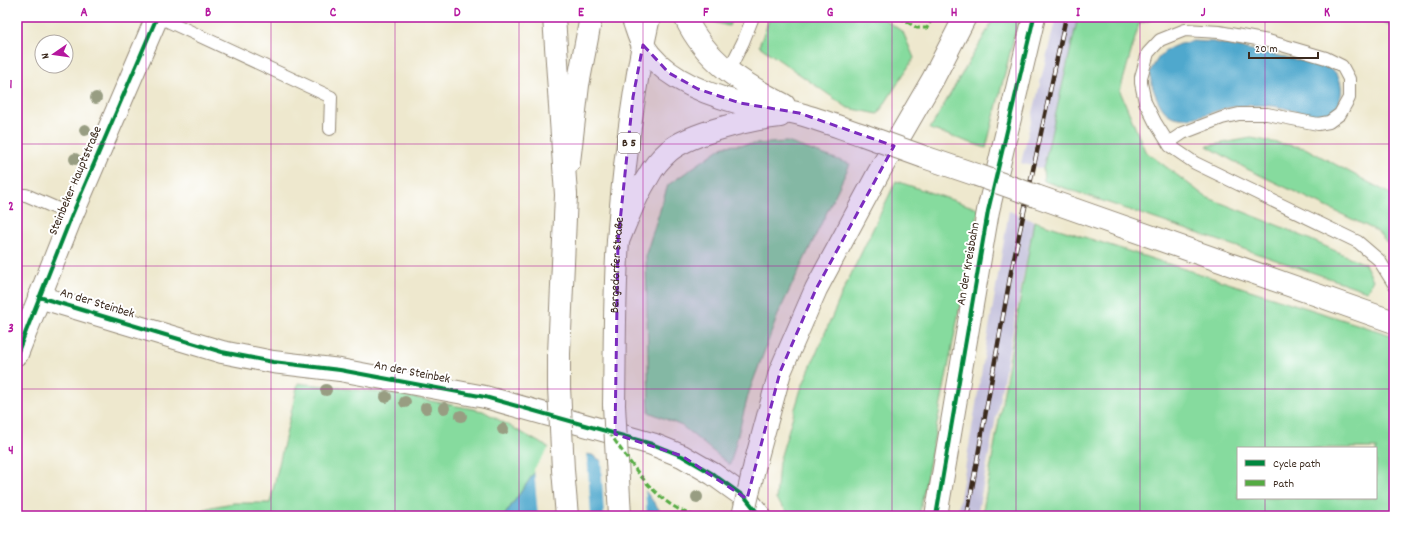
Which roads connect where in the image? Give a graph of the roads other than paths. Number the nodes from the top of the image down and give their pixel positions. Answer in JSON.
{"nodes":[{"id":1,"x":158,"y":17,"type":"edge"},
{"id":2,"x":554,"y":17,"type":"edge"},
{"id":3,"x":591,"y":17,"type":"edge"},
{"id":4,"x":632,"y":17,"type":"edge"},
{"id":5,"x":649,"y":17,"type":"edge"},
{"id":6,"x":685,"y":17,"type":"edge"},
{"id":7,"x":753,"y":17,"type":"edge"},
{"id":8,"x":965,"y":17,"type":"edge"},
{"id":9,"x":1034,"y":17,"type":"edge"},
{"id":10,"x":643,"y":45,"type":"junction"},
{"id":11,"x":728,"y":72,"type":"junction"},
{"id":12,"x":799,"y":114,"type":"junction"},
{"id":13,"x":330,"y":129,"type":"dead end"},
{"id":14,"x":1168,"y":143,"type":"junction"},
{"id":15,"x":17,"y":195,"type":"edge"},
{"id":16,"x":566,"y":195,"type":"junction"},
{"id":17,"x":72,"y":215,"type":"junction"},
{"id":18,"x":618,"y":241,"type":"junction"},
{"id":19,"x":1394,"y":284,"type":"edge"},
{"id":20,"x":39,"y":297,"type":"junction"},
{"id":21,"x":1394,"y":322,"type":"edge"},
{"id":22,"x":17,"y":354,"type":"edge"},
{"id":23,"x":567,"y":516,"type":"edge"},
{"id":24,"x":620,"y":516,"type":"edge"},
{"id":25,"x":743,"y":516,"type":"edge"},
{"id":26,"x":760,"y":516,"type":"edge"},
{"id":27,"x":936,"y":516,"type":"edge"}],
"edges":[{"from":1,"to":13,"type":"lane"},
{"from":1,"to":17,"type":"main road","name":"Steinbeker Hauptstraße"},
{"from":2,"to":16,"type":"main road"},
{"from":3,"to":16,"type":"main road"},
{"from":4,"to":10,"type":"main road"},
{"from":5,"to":10,"type":"main road","name":"Bergedorfer Straße","number":"B 5"},
{"from":6,"to":11,"type":"main road"},
{"from":7,"to":11,"type":"lane"},
{"from":8,"to":25,"type":"main road","bridge":true},
{"from":9,"to":27,"type":"main road","name":"An der Kreisbahn"},
{"from":10,"to":12,"type":"main road"},
{"from":10,"to":18,"type":"main road","name":"Bergedorfer Straße","number":"B 5"},
{"from":11,"to":12,"type":"main road"},
{"from":12,"to":18,"type":"main road"},
{"from":12,"to":21,"type":"main road","bridge":true},
{"from":14,"to":14,"type":"lane"},
{"from":14,"to":19,"type":"lane"},
{"from":15,"to":17,"type":"lane"},
{"from":16,"to":23,"type":"main road","bridge":true},
{"from":17,"to":20,"type":"main road","name":"Steinbeker Hauptstraße"},
{"from":18,"to":24,"type":"main road","name":"Bergedorfer Straße","number":"B 5","bridge":true},
{"from":20,"to":22,"type":"main road","name":"Steinbeker Hauptstraße"},
{"from":20,"to":26,"type":"main road","name":"An der Steinbek"}]}
